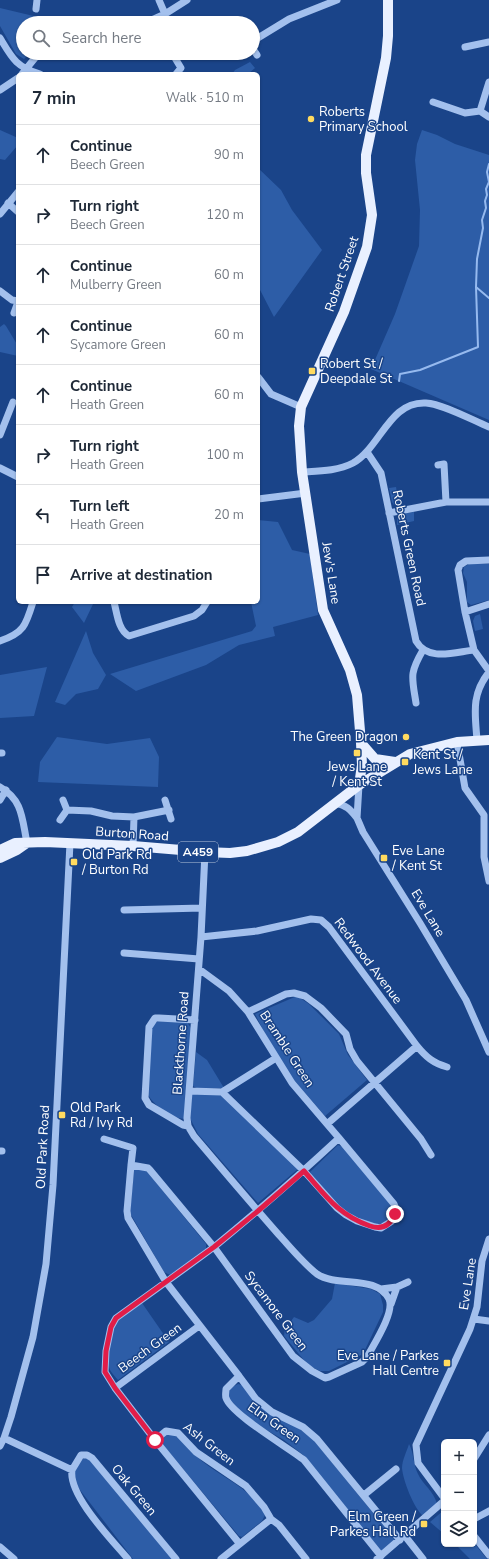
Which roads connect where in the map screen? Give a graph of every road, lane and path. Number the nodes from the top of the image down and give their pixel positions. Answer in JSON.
{"nodes":[{"id":1,"x":37,"y":0,"type":"edge"},
{"id":2,"x":159,"y":0,"type":"edge"},
{"id":3,"x":187,"y":0,"type":"edge"},
{"id":4,"x":337,"y":0,"type":"edge"},
{"id":5,"x":388,"y":0,"type":"edge"},
{"id":6,"x":36,"y":9,"type":"dead end"},
{"id":7,"x":165,"y":14,"type":"junction"},
{"id":8,"x":161,"y":16,"type":"edge"},
{"id":9,"x":260,"y":37,"type":"edge"},
{"id":10,"x":0,"y":38,"type":"edge"},
{"id":11,"x":489,"y":42,"type":"edge"},
{"id":12,"x":465,"y":47,"type":"dead end"},
{"id":13,"x":33,"y":60,"type":"edge"},
{"id":14,"x":176,"y":60,"type":"edge"},
{"id":15,"x":24,"y":72,"type":"edge"},
{"id":16,"x":178,"y":72,"type":"edge"},
{"id":17,"x":16,"y":79,"type":"edge"},
{"id":18,"x":489,"y":82,"type":"edge"},
{"id":19,"x":0,"y":90,"type":"edge"},
{"id":20,"x":432,"y":102,"type":"dead end"},
{"id":21,"x":480,"y":111,"type":"junction"},
{"id":22,"x":489,"y":117,"type":"edge"},
{"id":23,"x":16,"y":194,"type":"edge"},
{"id":24,"x":8,"y":203,"type":"junction"},
{"id":25,"x":16,"y":210,"type":"edge"},
{"id":26,"x":0,"y":214,"type":"edge"},
{"id":27,"x":0,"y":291,"type":"edge"},
{"id":28,"x":16,"y":301,"type":"edge"},
{"id":29,"x":16,"y":307,"type":"edge"},
{"id":30,"x":14,"y":313,"type":"dead end"},
{"id":31,"x":260,"y":380,"type":"edge"},
{"id":32,"x":13,"y":402,"type":"dead end"},
{"id":33,"x":301,"y":407,"type":"junction"},
{"id":34,"x":489,"y":427,"type":"edge"},
{"id":35,"x":0,"y":435,"type":"edge"},
{"id":36,"x":367,"y":452,"type":"junction"},
{"id":37,"x":438,"y":465,"type":"dead end"},
{"id":38,"x":0,"y":468,"type":"edge"},
{"id":39,"x":302,"y":472,"type":"junction"},
{"id":40,"x":16,"y":476,"type":"edge"},
{"id":41,"x":306,"y":493,"type":"junction"},
{"id":42,"x":260,"y":499,"type":"edge"},
{"id":43,"x":446,"y":502,"type":"junction"},
{"id":44,"x":489,"y":502,"type":"edge"},
{"id":45,"x":389,"y":512,"type":"junction"},
{"id":46,"x":489,"y":560,"type":"edge"},
{"id":47,"x":32,"y":604,"type":"edge"},
{"id":48,"x":115,"y":604,"type":"edge"},
{"id":49,"x":206,"y":604,"type":"edge"},
{"id":50,"x":489,"y":604,"type":"edge"},
{"id":51,"x":465,"y":612,"type":"junction"},
{"id":52,"x":0,"y":641,"type":"edge"},
{"id":53,"x":423,"y":650,"type":"junction"},
{"id":54,"x":474,"y":650,"type":"junction"},
{"id":55,"x":489,"y":671,"type":"edge"},
{"id":56,"x":416,"y":703,"type":"dead end"},
{"id":57,"x":477,"y":740,"type":"junction"},
{"id":58,"x":489,"y":740,"type":"edge"},
{"id":59,"x":457,"y":742,"type":"junction"},
{"id":60,"x":361,"y":743,"type":"junction"},
{"id":61,"x":395,"y":762,"type":"junction"},
{"id":62,"x":359,"y":785,"type":"junction"},
{"id":63,"x":3,"y":788,"type":"edge"},
{"id":64,"x":0,"y":800,"type":"edge"},
{"id":65,"x":63,"y":800,"type":"dead end"},
{"id":66,"x":165,"y":800,"type":"dead end"},
{"id":67,"x":335,"y":803,"type":"junction"},
{"id":68,"x":67,"y":810,"type":"junction"},
{"id":69,"x":169,"y":810,"type":"junction"},
{"id":70,"x":134,"y":817,"type":"junction"},
{"id":71,"x":357,"y":818,"type":"junction"},
{"id":72,"x":171,"y":819,"type":"dead end"},
{"id":73,"x":60,"y":820,"type":"dead end"},
{"id":74,"x":487,"y":828,"type":"edge"},
{"id":75,"x":27,"y":843,"type":"junction"},
{"id":76,"x":70,"y":843,"type":"junction"},
{"id":77,"x":133,"y":846,"type":"junction"},
{"id":78,"x":0,"y":850,"type":"edge"},
{"id":79,"x":205,"y":852,"type":"junction"},
{"id":80,"x":0,"y":858,"type":"edge"},
{"id":81,"x":489,"y":881,"type":"edge"},
{"id":82,"x":202,"y":908,"type":"junction"},
{"id":83,"x":124,"y":910,"type":"dead end"},
{"id":84,"x":201,"y":937,"type":"junction"},
{"id":85,"x":124,"y":953,"type":"dead end"},
{"id":86,"x":199,"y":959,"type":"junction"},
{"id":87,"x":199,"y":969,"type":"junction"},
{"id":88,"x":248,"y":1012,"type":"junction"},
{"id":89,"x":195,"y":1020,"type":"junction"},
{"id":90,"x":417,"y":1046,"type":"junction"},
{"id":91,"x":489,"y":1052,"type":"edge"},
{"id":92,"x":276,"y":1058,"type":"junction"},
{"id":93,"x":447,"y":1067,"type":"dead end"},
{"id":94,"x":374,"y":1082,"type":"junction"},
{"id":95,"x":189,"y":1091,"type":"junction"},
{"id":96,"x":222,"y":1092,"type":"junction"},
{"id":97,"x":327,"y":1124,"type":"junction"},
{"id":98,"x":188,"y":1126,"type":"junction"},
{"id":99,"x":339,"y":1138,"type":"junction"},
{"id":100,"x":104,"y":1139,"type":"dead end"},
{"id":101,"x":431,"y":1155,"type":"dead end"},
{"id":102,"x":131,"y":1165,"type":"junction"},
{"id":103,"x":304,"y":1171,"type":"junction"},
{"id":104,"x":258,"y":1211,"type":"junction"},
{"id":105,"x":489,"y":1239,"type":"edge"},
{"id":106,"x":214,"y":1247,"type":"junction"},
{"id":107,"x":166,"y":1282,"type":"junction"},
{"id":108,"x":408,"y":1282,"type":"dead end"},
{"id":109,"x":397,"y":1287,"type":"junction"},
{"id":110,"x":381,"y":1289,"type":"junction"},
{"id":111,"x":391,"y":1304,"type":"junction"},
{"id":112,"x":474,"y":1319,"type":"junction"},
{"id":113,"x":489,"y":1321,"type":"edge"},
{"id":114,"x":200,"y":1326,"type":"junction"},
{"id":115,"x":239,"y":1376,"type":"junction"},
{"id":116,"x":115,"y":1388,"type":"junction"},
{"id":117,"x":489,"y":1435,"type":"edge"},
{"id":118,"x":4,"y":1438,"type":"junction"},
{"id":119,"x":155,"y":1440,"type":"junction"},
{"id":120,"x":0,"y":1446,"type":"edge"},
{"id":121,"x":477,"y":1454,"type":"edge"},
{"id":122,"x":396,"y":1469,"type":"dead end"},
{"id":123,"x":72,"y":1470,"type":"junction"},
{"id":124,"x":441,"y":1494,"type":"edge"},
{"id":125,"x":364,"y":1495,"type":"junction"},
{"id":126,"x":441,"y":1504,"type":"edge"},
{"id":127,"x":489,"y":1511,"type":"edge"},
{"id":128,"x":477,"y":1517,"type":"edge"},
{"id":129,"x":271,"y":1519,"type":"junction"},
{"id":130,"x":403,"y":1538,"type":"junction"},
{"id":131,"x":477,"y":1540,"type":"edge"},
{"id":132,"x":239,"y":1543,"type":"junction"},
{"id":133,"x":0,"y":1547,"type":"edge"},
{"id":134,"x":489,"y":1555,"type":"edge"},
{"id":135,"x":379,"y":1557,"type":"edge"},
{"id":136,"x":14,"y":1559,"type":"edge"},
{"id":137,"x":128,"y":1559,"type":"edge"},
{"id":138,"x":176,"y":1559,"type":"edge"},
{"id":139,"x":221,"y":1559,"type":"edge"},
{"id":140,"x":306,"y":1559,"type":"edge"},
{"id":141,"x":423,"y":1559,"type":"edge"}],
"edges":[{"from":1,"to":6,"type":"street"},
{"from":2,"to":7,"type":"street"},
{"from":3,"to":7,"type":"street"},
{"from":4,"to":9,"type":"street"},
{"from":5,"to":33,"type":"main road","name":"Robert Street"},
{"from":7,"to":8,"type":"street"},
{"from":10,"to":15,"type":"street"},
{"from":11,"to":12,"type":"street"},
{"from":13,"to":15,"type":"street"},
{"from":14,"to":16,"type":"street"},
{"from":17,"to":19,"type":"street"},
{"from":18,"to":21,"type":"street"},
{"from":20,"to":21,"type":"street"},
{"from":21,"to":22,"type":"street"},
{"from":23,"to":24,"type":"street"},
{"from":24,"to":25,"type":"street"},
{"from":24,"to":26,"type":"street"},
{"from":27,"to":28,"type":"street"},
{"from":29,"to":30,"type":"street"},
{"from":31,"to":33,"type":"street"},
{"from":32,"to":35,"type":"street"},
{"from":33,"to":39,"type":"main road","name":"Jew's Lane"},
{"from":34,"to":36,"type":"street"},
{"from":36,"to":39,"type":"street"},
{"from":36,"to":45,"type":"street","name":"Roberts Green Road"},
{"from":37,"to":43,"type":"street"},
{"from":38,"to":40,"type":"street"},
{"from":39,"to":41,"type":"main road","name":"Jew's Lane"},
{"from":41,"to":42,"type":"street"},
{"from":41,"to":60,"type":"main road","name":"Jew's Lane"},
{"from":43,"to":44,"type":"street"},
{"from":43,"to":45,"type":"street"},
{"from":45,"to":53,"type":"street","name":"Roberts Green Road"},
{"from":46,"to":51,"type":"street"},
{"from":47,"to":52,"type":"street"},
{"from":48,"to":49,"type":"street"},
{"from":50,"to":51,"type":"street"},
{"from":51,"to":54,"type":"street"},
{"from":53,"to":54,"type":"street"},
{"from":53,"to":56,"type":"street"},
{"from":54,"to":55,"type":"street"},
{"from":55,"to":57,"type":"street"},
{"from":57,"to":58,"type":"main road","number":"A459"},
{"from":57,"to":59,"type":"main road","number":"A459"},
{"from":59,"to":61,"type":"main road","number":"A459"},
{"from":59,"to":74,"type":"street"},
{"from":60,"to":61,"type":"main road"},
{"from":60,"to":62,"type":"main road","name":"Jew's Lane"},
{"from":61,"to":62,"type":"main road","number":"A459"},
{"from":62,"to":67,"type":"main road","name":"Burton Road","number":"A459"},
{"from":62,"to":71,"type":"street","name":"Eve Lane"},
{"from":63,"to":64,"type":"street"},
{"from":63,"to":75,"type":"street"},
{"from":65,"to":68,"type":"street"},
{"from":66,"to":69,"type":"street"},
{"from":67,"to":71,"type":"street"},
{"from":67,"to":79,"type":"main road","name":"Burton Road","number":"A459"},
{"from":68,"to":70,"type":"street"},
{"from":68,"to":73,"type":"street"},
{"from":69,"to":70,"type":"street"},
{"from":69,"to":72,"type":"street"},
{"from":70,"to":77,"type":"street"},
{"from":71,"to":91,"type":"street","name":"Eve Lane"},
{"from":74,"to":81,"type":"street"},
{"from":75,"to":76,"type":"main road","name":"Burton Road","number":"A459"},
{"from":75,"to":78,"type":"main road","number":"A459"},
{"from":75,"to":80,"type":"main road"},
{"from":76,"to":77,"type":"main road","name":"Burton Road","number":"A459"},
{"from":76,"to":118,"type":"street","name":"Old Park Road"},
{"from":77,"to":79,"type":"main road","name":"Burton Road","number":"A459"},
{"from":79,"to":82,"type":"street","name":"Blackthorne Road"},
{"from":82,"to":83,"type":"street"},
{"from":82,"to":84,"type":"street","name":"Blackthorne Road"},
{"from":84,"to":86,"type":"street","name":"Blackthorne Road"},
{"from":84,"to":90,"type":"street","name":"Redwood Avenue"},
{"from":85,"to":86,"type":"street"},
{"from":86,"to":87,"type":"street","name":"Blackthorne Road"},
{"from":87,"to":88,"type":"street","name":"Bramble Green"},
{"from":87,"to":89,"type":"street","name":"Blackthorne Road"},
{"from":88,"to":92,"type":"street","name":"Bramble Green"},
{"from":88,"to":94,"type":"street","name":"Bramble Green"},
{"from":89,"to":95,"type":"street","name":"Blackthorne Road"},
{"from":89,"to":98,"type":"street"},
{"from":90,"to":93,"type":"street","name":"Redwood Avenue"},
{"from":90,"to":94,"type":"street"},
{"from":92,"to":96,"type":"street"},
{"from":92,"to":97,"type":"street","name":"Bramble Green"},
{"from":94,"to":97,"type":"street"},
{"from":94,"to":101,"type":"street","name":"Bramble Green"},
{"from":95,"to":96,"type":"street"},
{"from":95,"to":98,"type":"street","name":"Blackthorne Road"},
{"from":96,"to":103,"type":"street"},
{"from":97,"to":99,"type":"street","name":"Bramble Green"},
{"from":98,"to":104,"type":"street"},
{"from":99,"to":103,"type":"street"},
{"from":99,"to":103,"type":"street","name":"Bramble Green"},
{"from":100,"to":102,"type":"street"},
{"from":102,"to":106,"type":"street"},
{"from":102,"to":107,"type":"street"},
{"from":103,"to":104,"type":"street"},
{"from":104,"to":106,"type":"street"},
{"from":104,"to":110,"type":"street"},
{"from":105,"to":112,"type":"street","name":"Eve Lane"},
{"from":106,"to":107,"type":"street"},
{"from":106,"to":111,"type":"street","name":"Sycamore Green"},
{"from":107,"to":114,"type":"street","name":"Beech Green"},
{"from":107,"to":116,"type":"street","name":"Beech Green"},
{"from":108,"to":109,"type":"street"},
{"from":109,"to":110,"type":"street"},
{"from":109,"to":111,"type":"street"},
{"from":110,"to":111,"type":"street"},
{"from":112,"to":113,"type":"street"},
{"from":112,"to":124,"type":"street","name":"Eve Lane"},
{"from":114,"to":115,"type":"street","name":"Beech Green"},
{"from":114,"to":116,"type":"street","name":"Beech Green"},
{"from":115,"to":125,"type":"street","name":"Elm Green"},
{"from":115,"to":135,"type":"street","name":"Elm Green"},
{"from":116,"to":119,"type":"street","name":"Beech Green"},
{"from":117,"to":121,"type":"street"},
{"from":118,"to":120,"type":"street","name":"Old Park Road"},
{"from":118,"to":123,"type":"street"},
{"from":119,"to":129,"type":"street","name":"Ash Green"},
{"from":119,"to":132,"type":"street"},
{"from":122,"to":125,"type":"street"},
{"from":123,"to":137,"type":"street"},
{"from":123,"to":138,"type":"street","name":"Oak Green"},
{"from":125,"to":130,"type":"street","name":"Elm Green"},
{"from":126,"to":130,"type":"street","name":"Elm Green"},
{"from":127,"to":128,"type":"street"},
{"from":129,"to":132,"type":"street"},
{"from":129,"to":140,"type":"street","name":"Ash Green"},
{"from":130,"to":135,"type":"street","name":"Elm Green"},
{"from":130,"to":141,"type":"street"},
{"from":131,"to":134,"type":"street"},
{"from":132,"to":139,"type":"street"},
{"from":133,"to":136,"type":"street"}]}
